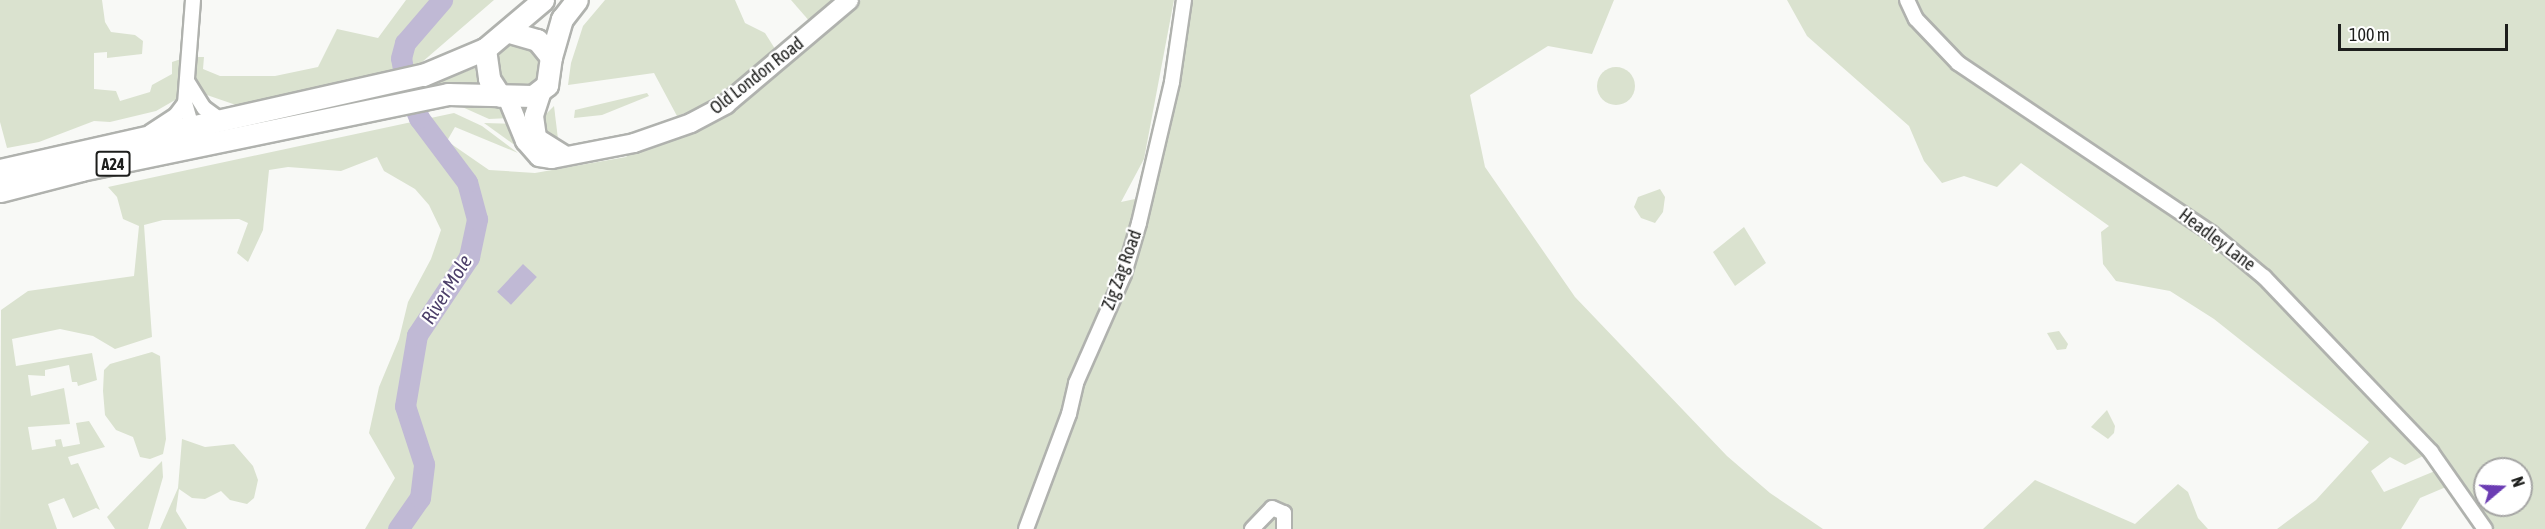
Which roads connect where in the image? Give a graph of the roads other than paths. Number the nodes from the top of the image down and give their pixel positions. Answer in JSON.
{"nodes":[{"id":1,"x":193,"y":0,"type":"edge"},
{"id":2,"x":543,"y":0,"type":"edge"},
{"id":3,"x":577,"y":0,"type":"edge"},
{"id":4,"x":849,"y":0,"type":"edge"},
{"id":5,"x":1184,"y":0,"type":"edge"},
{"id":6,"x":1907,"y":0,"type":"edge"},
{"id":7,"x":509,"y":32,"type":"junction"},
{"id":8,"x":485,"y":49,"type":"junction"},
{"id":9,"x":551,"y":57,"type":"junction"},
{"id":10,"x":186,"y":79,"type":"junction"},
{"id":11,"x":542,"y":91,"type":"junction"},
{"id":12,"x":503,"y":96,"type":"junction"},
{"id":13,"x":185,"y":103,"type":"junction"},
{"id":14,"x":222,"y":121,"type":"junction"},
{"id":15,"x":189,"y":128,"type":"junction"},
{"id":16,"x":144,"y":137,"type":"junction"},
{"id":17,"x":214,"y":145,"type":"junction"},
{"id":18,"x":564,"y":155,"type":"junction"},
{"id":19,"x":0,"y":170,"type":"edge"},
{"id":20,"x":0,"y":191,"type":"edge"},
{"id":21,"x":1026,"y":529,"type":"edge"},
{"id":22,"x":1252,"y":529,"type":"edge"},
{"id":23,"x":1284,"y":529,"type":"edge"},
{"id":24,"x":2485,"y":529,"type":"edge"}],
"edges":[{"from":1,"to":10,"type":"street"},
{"from":2,"to":7,"type":"highway"},
{"from":3,"to":9,"type":"highway"},
{"from":4,"to":18,"type":"main road","name":"Old London Road"},
{"from":5,"to":21,"type":"street","name":"Zig Zag Road"},
{"from":6,"to":24,"type":"street","name":"Headley Lane"},
{"from":7,"to":8,"type":"highway"},
{"from":7,"to":9,"type":"highway"},
{"from":8,"to":12,"type":"highway"},
{"from":8,"to":14,"type":"highway","number":"A24"},
{"from":9,"to":11,"type":"highway"},
{"from":10,"to":13,"type":"street"},
{"from":10,"to":14,"type":"street"},
{"from":11,"to":12,"type":"highway"},
{"from":11,"to":18,"type":"main road"},
{"from":12,"to":17,"type":"highway","number":"A24"},
{"from":12,"to":18,"type":"main road"},
{"from":13,"to":15,"type":"street"},
{"from":13,"to":16,"type":"street"},
{"from":14,"to":15,"type":"highway","number":"A24"},
{"from":15,"to":16,"type":"highway","number":"A24"},
{"from":15,"to":17,"type":"street"},
{"from":16,"to":19,"type":"highway","number":"A24"},
{"from":17,"to":20,"type":"highway","number":"A24"},
{"from":22,"to":23,"type":"street"}]}
